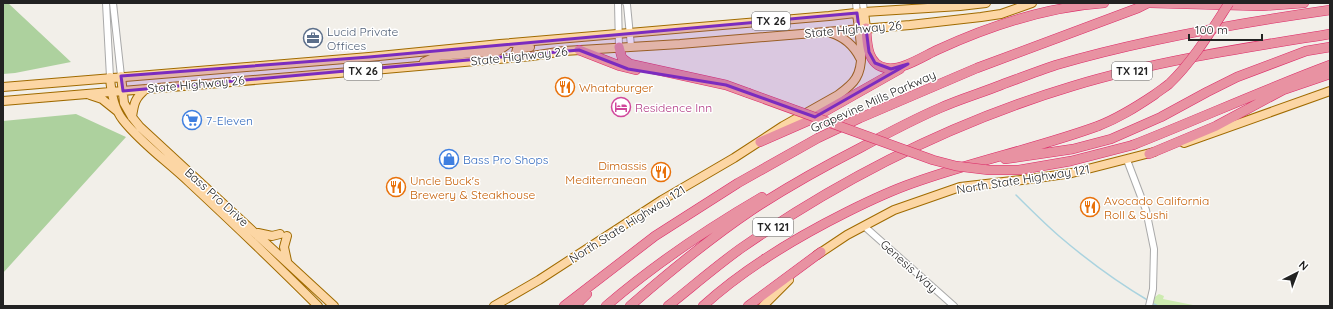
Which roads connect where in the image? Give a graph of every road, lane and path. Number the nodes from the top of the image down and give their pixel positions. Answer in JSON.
{"nodes":[{"id":1,"x":106,"y":3,"type":"edge"},
{"id":2,"x":113,"y":3,"type":"edge"},
{"id":3,"x":618,"y":3,"type":"edge"},
{"id":4,"x":626,"y":3,"type":"edge"},
{"id":5,"x":856,"y":3,"type":"edge"},
{"id":6,"x":863,"y":3,"type":"edge"},
{"id":7,"x":986,"y":3,"type":"edge"},
{"id":8,"x":1032,"y":3,"type":"edge"},
{"id":9,"x":1104,"y":3,"type":"edge"},
{"id":10,"x":1149,"y":3,"type":"edge"},
{"id":11,"x":1228,"y":3,"type":"edge"},
{"id":12,"x":1304,"y":3,"type":"edge"},
{"id":13,"x":1330,"y":10,"type":"edge"},
{"id":14,"x":860,"y":13,"type":"junction"},
{"id":15,"x":863,"y":28,"type":"junction"},
{"id":16,"x":827,"y":31,"type":"junction"},
{"id":17,"x":630,"y":33,"type":"junction"},
{"id":18,"x":619,"y":34,"type":"junction"},
{"id":19,"x":1330,"y":34,"type":"edge"},
{"id":20,"x":561,"y":39,"type":"junction"},
{"id":21,"x":508,"y":44,"type":"junction"},
{"id":22,"x":631,"y":46,"type":"junction"},
{"id":23,"x":619,"y":47,"type":"junction"},
{"id":24,"x":1330,"y":47,"type":"edge"},
{"id":25,"x":579,"y":50,"type":"junction"},
{"id":26,"x":515,"y":57,"type":"junction"},
{"id":27,"x":862,"y":61,"type":"junction"},
{"id":28,"x":278,"y":64,"type":"junction"},
{"id":29,"x":908,"y":64,"type":"junction"},
{"id":30,"x":420,"y":65,"type":"junction"},
{"id":31,"x":1330,"y":65,"type":"edge"},
{"id":32,"x":675,"y":74,"type":"junction"},
{"id":33,"x":1330,"y":74,"type":"edge"},
{"id":34,"x":121,"y":76,"type":"junction"},
{"id":35,"x":110,"y":77,"type":"junction"},
{"id":36,"x":279,"y":77,"type":"junction"},
{"id":37,"x":3,"y":86,"type":"edge"},
{"id":38,"x":146,"y":89,"type":"junction"},
{"id":39,"x":111,"y":91,"type":"junction"},
{"id":40,"x":123,"y":91,"type":"junction"},
{"id":41,"x":1330,"y":91,"type":"edge"},
{"id":42,"x":83,"y":94,"type":"junction"},
{"id":43,"x":3,"y":101,"type":"edge"},
{"id":44,"x":132,"y":117,"type":"junction"},
{"id":45,"x":122,"y":119,"type":"junction"},
{"id":46,"x":760,"y":142,"type":"junction"},
{"id":47,"x":1149,"y":154,"type":"junction"},
{"id":48,"x":1127,"y":160,"type":"junction"},
{"id":49,"x":980,"y":162,"type":"junction"},
{"id":50,"x":798,"y":182,"type":"junction"},
{"id":51,"x":864,"y":226,"type":"junction"},
{"id":52,"x":257,"y":233,"type":"junction"},
{"id":53,"x":821,"y":252,"type":"junction"},
{"id":54,"x":627,"y":258,"type":"junction"},
{"id":55,"x":287,"y":261,"type":"junction"},
{"id":56,"x":318,"y":306,"type":"edge"},
{"id":57,"x":334,"y":306,"type":"edge"},
{"id":58,"x":494,"y":306,"type":"edge"},
{"id":59,"x":564,"y":306,"type":"edge"},
{"id":60,"x":575,"y":306,"type":"edge"},
{"id":61,"x":606,"y":306,"type":"edge"},
{"id":62,"x":630,"y":306,"type":"edge"},
{"id":63,"x":668,"y":306,"type":"edge"},
{"id":64,"x":703,"y":306,"type":"edge"},
{"id":65,"x":748,"y":306,"type":"edge"},
{"id":66,"x":763,"y":306,"type":"edge"},
{"id":67,"x":954,"y":306,"type":"edge"},
{"id":68,"x":1149,"y":306,"type":"edge"}],
"edges":[{"from":1,"to":35,"type":"street"},
{"from":2,"to":34,"type":"street"},
{"from":3,"to":18,"type":"street"},
{"from":4,"to":17,"type":"street"},
{"from":5,"to":14,"type":"street"},
{"from":6,"to":14,"type":"street"},
{"from":7,"to":14,"type":"main road","name":"State Highway 26","number":"TX 26"},
{"from":8,"to":15,"type":"main road","name":"State Highway 26","number":"TX 26"},
{"from":9,"to":29,"type":"highway"},
{"from":10,"to":12,"type":"highway"},
{"from":10,"to":54,"type":"highway","name":"Grapevine Mills Parkway"},
{"from":11,"to":49,"type":"highway","bridge":true},
{"from":13,"to":50,"type":"highway","number":"TX 121"},
{"from":14,"to":15,"type":"main road"},
{"from":14,"to":17,"type":"main road","name":"State Highway 26","number":"TX 26"},
{"from":15,"to":16,"type":"main road","name":"State Highway 26","number":"TX 26"},
{"from":15,"to":27,"type":"main road"},
{"from":15,"to":29,"type":"highway"},
{"from":16,"to":22,"type":"main road","name":"State Highway 26","number":"TX 26"},
{"from":16,"to":27,"type":"main road"},
{"from":17,"to":18,"type":"main road","name":"State Highway 26","number":"TX 26"},
{"from":17,"to":22,"type":"street"},
{"from":18,"to":20,"type":"main road","name":"State Highway 26","number":"TX 26"},
{"from":18,"to":23,"type":"street"},
{"from":19,"to":63,"type":"highway","number":"TX 121"},
{"from":20,"to":21,"type":"main road","name":"State Highway 26","number":"TX 26"},
{"from":20,"to":26,"type":"main road"},
{"from":21,"to":28,"type":"main road","name":"State Highway 26","number":"TX 26"},
{"from":21,"to":30,"type":"main road"},
{"from":22,"to":23,"type":"main road","name":"State Highway 26","number":"TX 26"},
{"from":23,"to":25,"type":"main road","name":"State Highway 26","number":"TX 26"},
{"from":23,"to":32,"type":"highway"},
{"from":24,"to":49,"type":"highway"},
{"from":25,"to":26,"type":"main road","name":"State Highway 26","number":"TX 26"},
{"from":25,"to":32,"type":"highway"},
{"from":26,"to":30,"type":"main road","name":"State Highway 26","number":"TX 26"},
{"from":27,"to":46,"type":"main road","name":"North State Highway 121"},
{"from":28,"to":34,"type":"main road","name":"State Highway 26","number":"TX 26"},
{"from":28,"to":36,"type":"main road"},
{"from":29,"to":46,"type":"highway"},
{"from":30,"to":36,"type":"main road","name":"State Highway 26","number":"TX 26"},
{"from":31,"to":32,"type":"highway","bridge":true},
{"from":33,"to":47,"type":"highway"},
{"from":34,"to":35,"type":"main road","name":"State Highway 26","number":"TX 26"},
{"from":34,"to":40,"type":"main road","name":"Bass Pro Drive"},
{"from":35,"to":37,"type":"main road","name":"State Highway 26","number":"TX 26"},
{"from":35,"to":39,"type":"main road","name":"Bass Pro Drive"},
{"from":36,"to":38,"type":"main road","name":"State Highway 26","number":"TX 26"},
{"from":38,"to":40,"type":"main road","name":"State Highway 26","number":"TX 26"},
{"from":38,"to":44,"type":"main road"},
{"from":39,"to":40,"type":"main road","name":"State Highway 26","number":"TX 26"},
{"from":39,"to":42,"type":"main road","name":"State Highway 26","number":"TX 26"},
{"from":39,"to":45,"type":"main road","name":"Bass Pro Drive"},
{"from":40,"to":44,"type":"main road","name":"Bass Pro Drive"},
{"from":41,"to":47,"type":"main road","name":"North State Highway 121"},
{"from":42,"to":43,"type":"main road","name":"State Highway 26","number":"TX 26"},
{"from":42,"to":45,"type":"main road"},
{"from":44,"to":52,"type":"main road","name":"Bass Pro Drive"},
{"from":45,"to":56,"type":"main road","name":"Bass Pro Drive"},
{"from":46,"to":58,"type":"main road","name":"North State Highway 121"},
{"from":47,"to":48,"type":"main road","name":"North State Highway 121"},
{"from":48,"to":51,"type":"main road","name":"North State Highway 121"},
{"from":48,"to":68,"type":"street"},
{"from":49,"to":64,"type":"highway"},
{"from":50,"to":61,"type":"highway"},
{"from":50,"to":62,"type":"highway","number":"TX 121"},
{"from":51,"to":53,"type":"main road","name":"North State Highway 121"},
{"from":51,"to":67,"type":"street","name":"Genesis Way"},
{"from":52,"to":55,"type":"main road","name":"Bass Pro Drive"},
{"from":52,"to":55,"type":"main road"},
{"from":53,"to":65,"type":"highway"},
{"from":53,"to":66,"type":"main road","name":"North State Highway 121"},
{"from":54,"to":59,"type":"highway"},
{"from":54,"to":60,"type":"highway"},
{"from":55,"to":57,"type":"main road","name":"Bass Pro Drive"}]}
